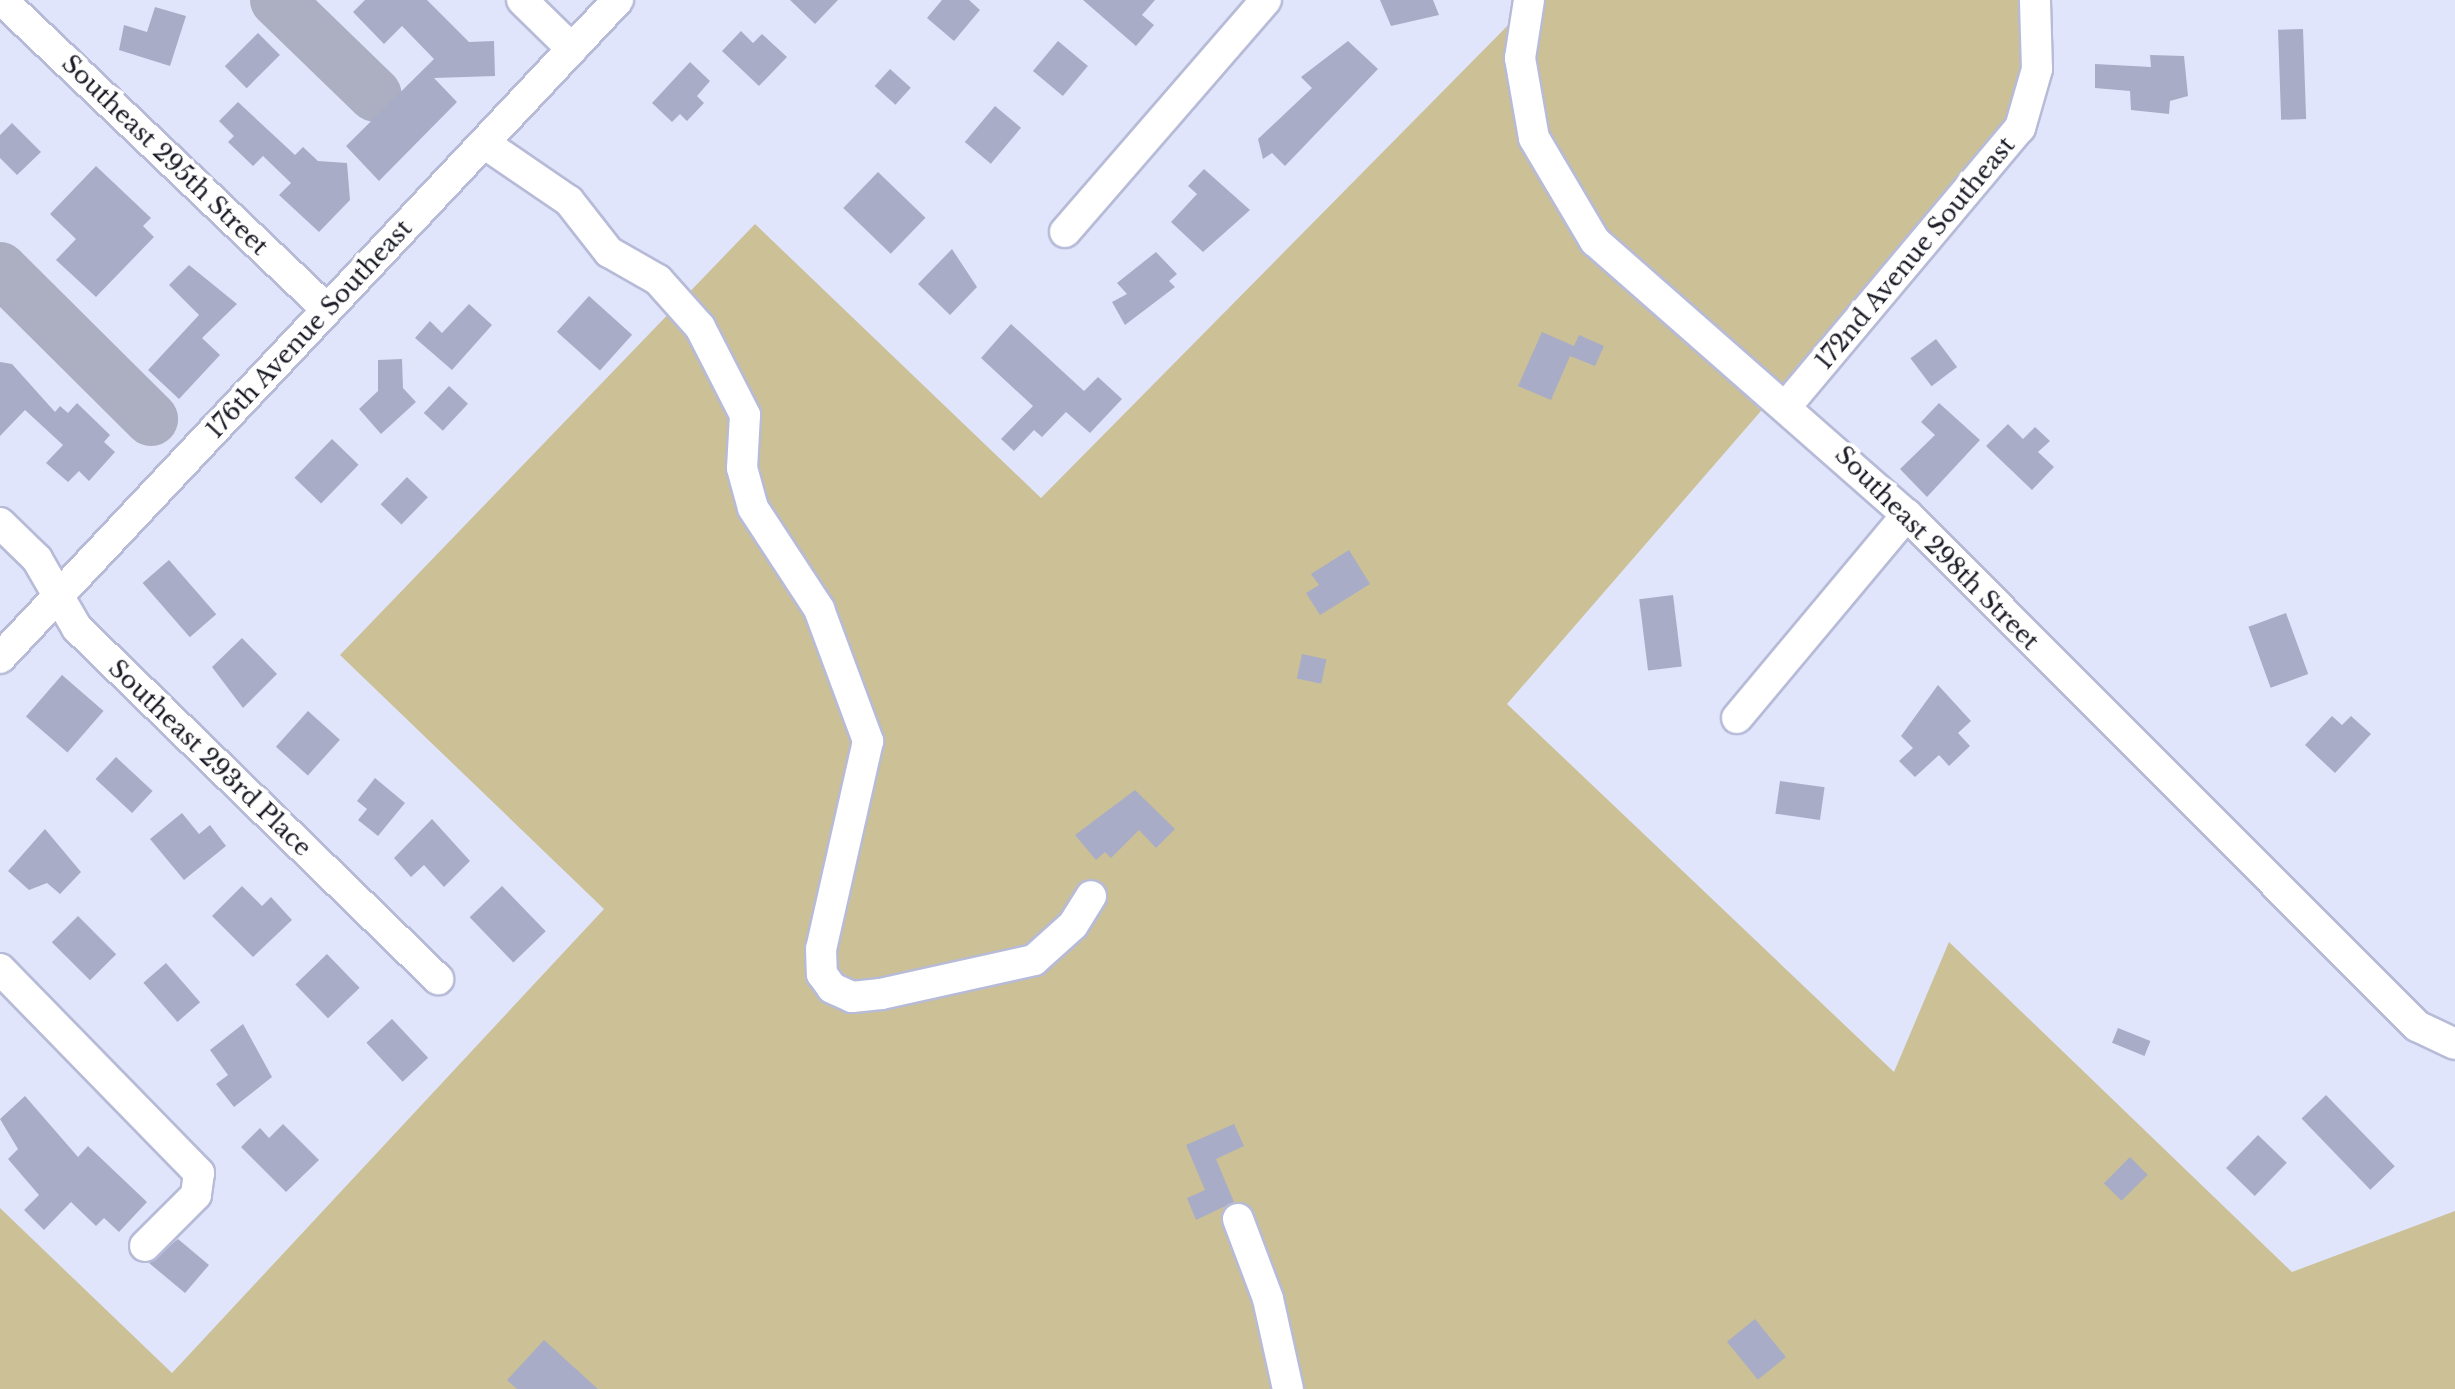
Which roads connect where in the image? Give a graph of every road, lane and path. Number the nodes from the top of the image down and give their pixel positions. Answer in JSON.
{"nodes":[{"id":1,"x":2,"y":0,"type":"edge"},
{"id":2,"x":522,"y":0,"type":"edge"},
{"id":3,"x":618,"y":0,"type":"edge"},
{"id":4,"x":1266,"y":0,"type":"edge"},
{"id":5,"x":1529,"y":0,"type":"edge"},
{"id":6,"x":2035,"y":0,"type":"edge"},
{"id":7,"x":572,"y":49,"type":"junction"},
{"id":8,"x":484,"y":143,"type":"junction"},
{"id":9,"x":1065,"y":232,"type":"dead end"},
{"id":10,"x":327,"y":310,"type":"junction"},
{"id":11,"x":1788,"y":404,"type":"junction"},
{"id":12,"x":1907,"y":515,"type":"junction"},
{"id":13,"x":0,"y":523,"type":"edge"},
{"id":14,"x":60,"y":594,"type":"junction"},
{"id":15,"x":0,"y":658,"type":"edge"},
{"id":16,"x":1737,"y":718,"type":"dead end"},
{"id":17,"x":1091,"y":896,"type":"dead end"},
{"id":18,"x":0,"y":969,"type":"edge"},
{"id":19,"x":438,"y":979,"type":"dead end"},
{"id":20,"x":2455,"y":1044,"type":"edge"},
{"id":21,"x":1238,"y":1219,"type":"dead end"},
{"id":22,"x":145,"y":1246,"type":"dead end"},
{"id":23,"x":1288,"y":1389,"type":"edge"}],
"edges":[{"from":1,"to":10,"type":"street","name":"Southeast 295th Street"},
{"from":2,"to":7,"type":"street"},
{"from":3,"to":7,"type":"street","name":"176th Avenue Southeast"},
{"from":4,"to":9,"type":"street"},
{"from":5,"to":11,"type":"street","name":"Southeast 298th Street"},
{"from":6,"to":11,"type":"street","name":"172nd Avenue Southeast"},
{"from":7,"to":8,"type":"street","name":"176th Avenue Southeast"},
{"from":8,"to":10,"type":"street","name":"176th Avenue Southeast"},
{"from":8,"to":17,"type":"street"},
{"from":10,"to":14,"type":"street","name":"176th Avenue Southeast"},
{"from":11,"to":12,"type":"street","name":"Southeast 298th Street"},
{"from":12,"to":16,"type":"street"},
{"from":12,"to":20,"type":"street","name":"Southeast 298th Street"},
{"from":13,"to":14,"type":"street","name":"Southeast 293rd Place"},
{"from":14,"to":15,"type":"street","name":"176th Avenue Southeast"},
{"from":14,"to":19,"type":"street","name":"Southeast 293rd Place"},
{"from":18,"to":22,"type":"street"},
{"from":21,"to":23,"type":"street"}]}
